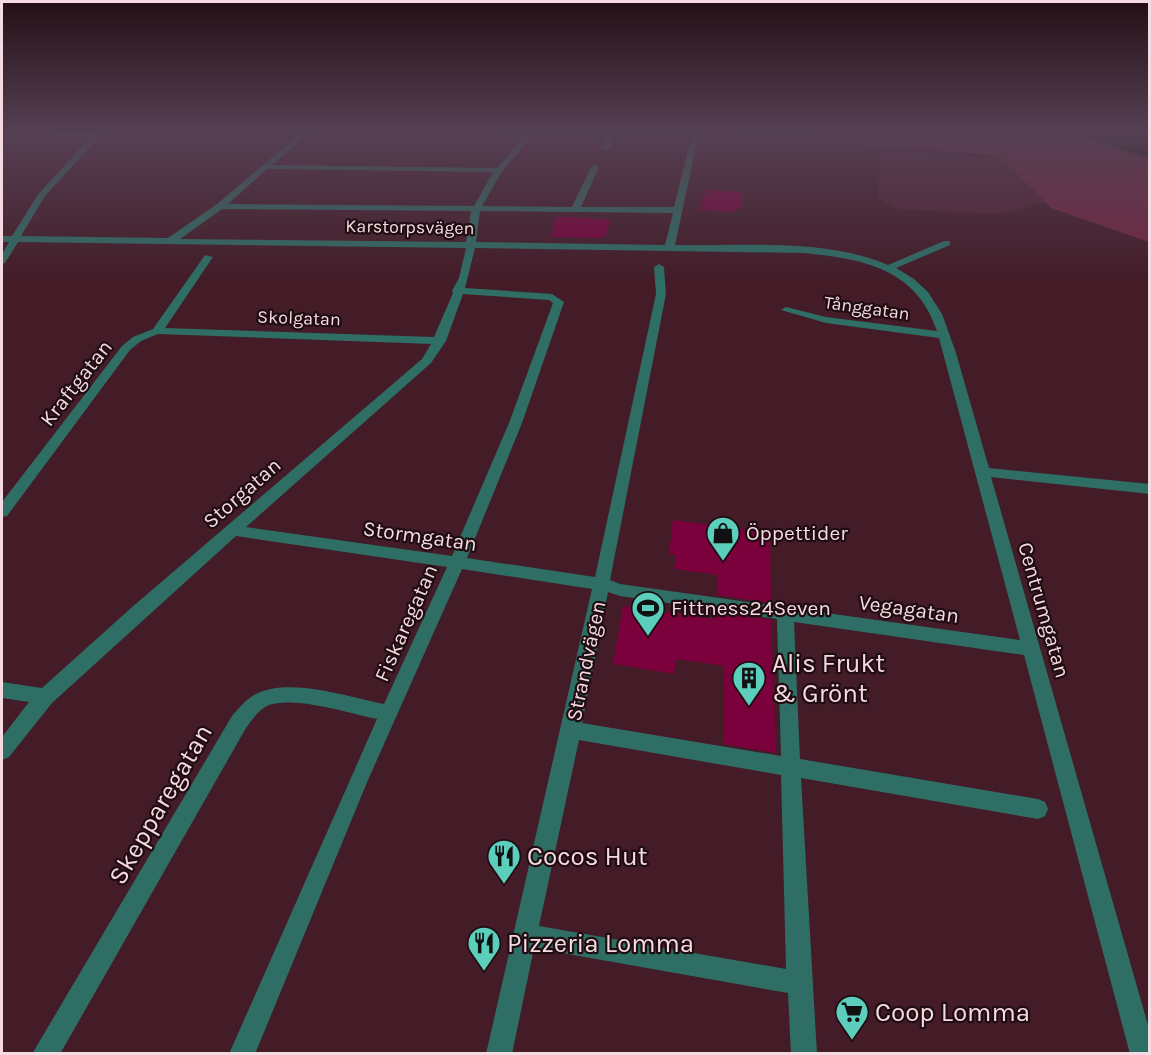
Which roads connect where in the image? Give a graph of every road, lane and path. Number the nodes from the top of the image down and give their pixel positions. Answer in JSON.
{"nodes":[{"id":1,"x":54,"y":181,"type":"edge"},
{"id":2,"x":249,"y":181,"type":"edge"},
{"id":3,"x":494,"y":181,"type":"edge"},
{"id":4,"x":589,"y":181,"type":"edge"},
{"id":5,"x":685,"y":181,"type":"edge"},
{"id":6,"x":220,"y":206,"type":"junction"},
{"id":7,"x":477,"y":210,"type":"junction"},
{"id":8,"x":575,"y":210,"type":"junction"},
{"id":9,"x":678,"y":210,"type":"junction"},
{"id":10,"x":2,"y":239,"type":"edge"},
{"id":11,"x":15,"y":239,"type":"junction"},
{"id":12,"x":170,"y":241,"type":"junction"},
{"id":13,"x":947,"y":243,"type":"dead end"},
{"id":14,"x":470,"y":244,"type":"junction"},
{"id":15,"x":669,"y":249,"type":"junction"},
{"id":16,"x":817,"y":251,"type":"joint"},
{"id":17,"x":208,"y":257,"type":"dead end"},
{"id":18,"x":2,"y":261,"type":"edge"},
{"id":19,"x":659,"y":267,"type":"dead end"},
{"id":20,"x":888,"y":268,"type":"junction"},
{"id":21,"x":458,"y":291,"type":"junction"},
{"id":22,"x":786,"y":310,"type":"dead end"},
{"id":23,"x":156,"y":331,"type":"junction"},
{"id":24,"x":944,"y":335,"type":"junction"},
{"id":25,"x":440,"y":341,"type":"junction"},
{"id":26,"x":982,"y":472,"type":"junction"},
{"id":27,"x":1149,"y":489,"type":"edge"},
{"id":28,"x":2,"y":512,"type":"edge"},
{"id":29,"x":232,"y":530,"type":"junction"},
{"id":30,"x":458,"y":563,"type":"junction"},
{"id":31,"x":602,"y":584,"type":"junction"},
{"id":32,"x":785,"y":613,"type":"junction"},
{"id":33,"x":1031,"y":649,"type":"junction"},
{"id":34,"x":2,"y":690,"type":"edge"},
{"id":35,"x":45,"y":697,"type":"junction"},
{"id":36,"x":389,"y":713,"type":"junction"},
{"id":37,"x":571,"y":730,"type":"junction"},
{"id":38,"x":2,"y":751,"type":"edge"},
{"id":39,"x":791,"y":767,"type":"junction"},
{"id":40,"x":1038,"y":809,"type":"dead end"},
{"id":41,"x":524,"y":935,"type":"junction"},
{"id":42,"x":799,"y":982,"type":"junction"},
{"id":43,"x":45,"y":1053,"type":"edge"},
{"id":44,"x":242,"y":1053,"type":"edge"},
{"id":45,"x":499,"y":1053,"type":"edge"},
{"id":46,"x":804,"y":1053,"type":"edge"},
{"id":47,"x":1143,"y":1053,"type":"edge"}],
"edges":[{"from":1,"to":11,"type":"street"},
{"from":2,"to":6,"type":"street"},
{"from":3,"to":7,"type":"street","name":"Storgatan"},
{"from":4,"to":8,"type":"street"},
{"from":5,"to":9,"type":"street"},
{"from":6,"to":7,"type":"street"},
{"from":6,"to":12,"type":"street"},
{"from":7,"to":8,"type":"street"},
{"from":7,"to":14,"type":"street","name":"Storgatan"},
{"from":8,"to":9,"type":"street"},
{"from":9,"to":15,"type":"street"},
{"from":10,"to":11,"type":"street","name":"Karstorpsvägen"},
{"from":11,"to":12,"type":"street","name":"Karstorpsvägen"},
{"from":11,"to":18,"type":"street"},
{"from":12,"to":14,"type":"street","name":"Karstorpsvägen"},
{"from":13,"to":20,"type":"street"},
{"from":14,"to":15,"type":"street","name":"Karstorpsvägen"},
{"from":14,"to":21,"type":"street","name":"Storgatan"},
{"from":15,"to":16,"type":"street","name":"Karstorpsvägen"},
{"from":16,"to":20,"type":"street","name":"Centrumgatan"},
{"from":17,"to":23,"type":"street","name":"Kraftgatan"},
{"from":19,"to":31,"type":"street","name":"Strandvägen"},
{"from":20,"to":24,"type":"street","name":"Centrumgatan"},
{"from":21,"to":25,"type":"street","name":"Storgatan"},
{"from":21,"to":30,"type":"street","name":"Fiskaregatan"},
{"from":22,"to":24,"type":"street","name":"Tånggatan"},
{"from":23,"to":25,"type":"street","name":"Skolgatan"},
{"from":23,"to":28,"type":"street","name":"Kraftgatan"},
{"from":24,"to":26,"type":"street","name":"Centrumgatan"},
{"from":25,"to":29,"type":"street","name":"Storgatan"},
{"from":26,"to":27,"type":"street"},
{"from":26,"to":33,"type":"street","name":"Centrumgatan"},
{"from":29,"to":30,"type":"street","name":"Stormgatan"},
{"from":29,"to":35,"type":"street","name":"Storgatan"},
{"from":30,"to":31,"type":"street","name":"Stormgatan"},
{"from":30,"to":36,"type":"street","name":"Fiskaregatan"},
{"from":31,"to":32,"type":"street","name":"Vegagatan"},
{"from":31,"to":37,"type":"street","name":"Strandvägen"},
{"from":32,"to":33,"type":"street","name":"Vegagatan"},
{"from":32,"to":39,"type":"street"},
{"from":33,"to":47,"type":"street","name":"Centrumgatan"},
{"from":34,"to":35,"type":"street"},
{"from":35,"to":38,"type":"street","name":"Storgatan"},
{"from":36,"to":43,"type":"street","name":"Skepparegatan"},
{"from":36,"to":44,"type":"street","name":"Fiskaregatan"},
{"from":37,"to":39,"type":"street"},
{"from":37,"to":41,"type":"street","name":"Strandvägen"},
{"from":39,"to":40,"type":"street"},
{"from":39,"to":42,"type":"street"},
{"from":41,"to":42,"type":"street"},
{"from":41,"to":45,"type":"street","name":"Strandvägen"},
{"from":42,"to":46,"type":"street"}]}
